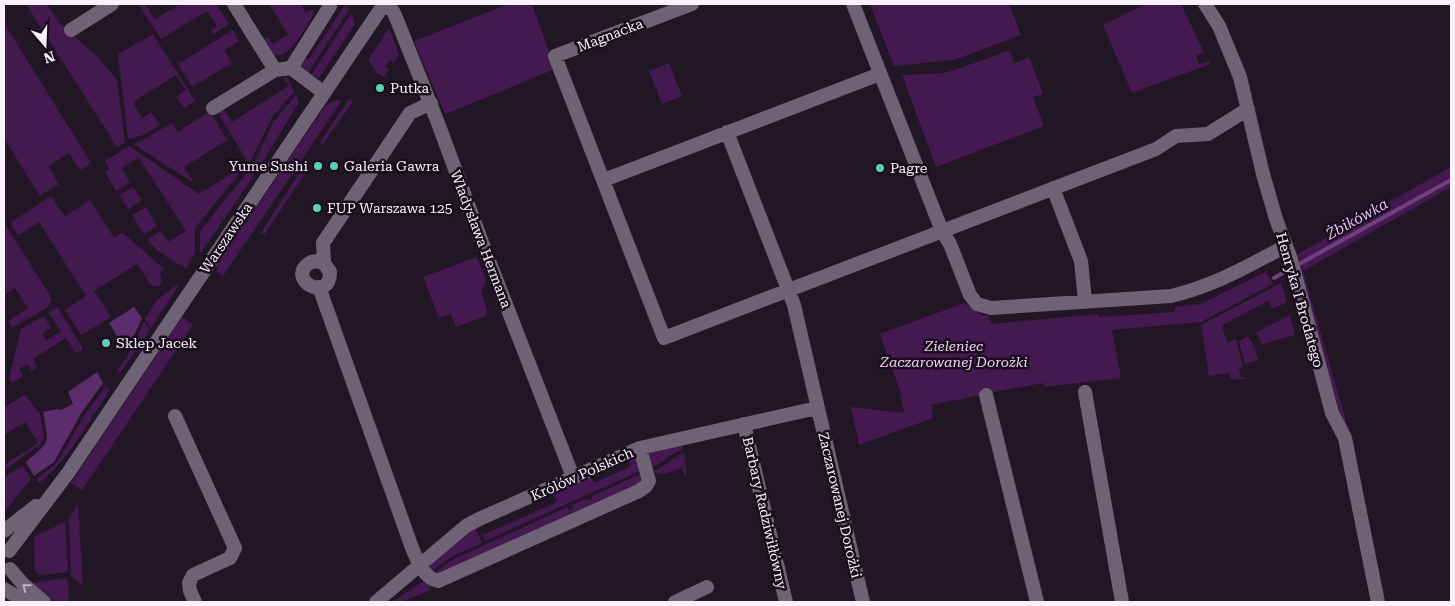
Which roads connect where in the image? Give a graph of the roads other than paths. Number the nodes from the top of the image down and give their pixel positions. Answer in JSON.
{"nodes":[{"id":1,"x":112,"y":4,"type":"edge"},
{"id":2,"x":234,"y":4,"type":"edge"},
{"id":3,"x":329,"y":4,"type":"edge"},
{"id":4,"x":384,"y":4,"type":"edge"},
{"id":5,"x":692,"y":4,"type":"edge"},
{"id":6,"x":853,"y":4,"type":"edge"},
{"id":7,"x":1205,"y":4,"type":"edge"},
{"id":8,"x":71,"y":30,"type":"dead end"},
{"id":9,"x":291,"y":68,"type":"junction"},
{"id":10,"x":275,"y":70,"type":"junction"},
{"id":11,"x":880,"y":74,"type":"junction"},
{"id":12,"x":324,"y":93,"type":"junction"},
{"id":13,"x":430,"y":103,"type":"junction"},
{"id":14,"x":213,"y":108,"type":"dead end"},
{"id":15,"x":1248,"y":109,"type":"junction"},
{"id":16,"x":727,"y":132,"type":"junction"},
{"id":17,"x":604,"y":180,"type":"junction"},
{"id":18,"x":1053,"y":188,"type":"junction"},
{"id":19,"x":942,"y":231,"type":"junction"},
{"id":20,"x":1288,"y":252,"type":"junction"},
{"id":21,"x":324,"y":263,"type":"junction"},
{"id":22,"x":319,"y":288,"type":"junction"},
{"id":23,"x":788,"y":289,"type":"junction"},
{"id":24,"x":1085,"y":301,"type":"junction"},
{"id":25,"x":1085,"y":392,"type":"dead end"},
{"id":26,"x":986,"y":395,"type":"dead end"},
{"id":27,"x":817,"y":408,"type":"junction"},
{"id":28,"x":175,"y":416,"type":"dead end"},
{"id":29,"x":744,"y":424,"type":"junction"},
{"id":30,"x":640,"y":448,"type":"junction"},
{"id":31,"x":68,"y":473,"type":"junction"},
{"id":32,"x":573,"y":477,"type":"junction"},
{"id":33,"x":4,"y":530,"type":"edge"},
{"id":34,"x":6,"y":546,"type":"edge"},
{"id":35,"x":420,"y":565,"type":"junction"},
{"id":36,"x":7,"y":576,"type":"edge"},
{"id":37,"x":707,"y":587,"type":"dead end"},
{"id":38,"x":4,"y":588,"type":"edge"},
{"id":39,"x":27,"y":602,"type":"edge"},
{"id":40,"x":44,"y":602,"type":"edge"},
{"id":41,"x":195,"y":602,"type":"edge"},
{"id":42,"x":376,"y":602,"type":"edge"},
{"id":43,"x":675,"y":602,"type":"edge"},
{"id":44,"x":786,"y":602,"type":"edge"},
{"id":45,"x":863,"y":602,"type":"edge"},
{"id":46,"x":1037,"y":602,"type":"edge"},
{"id":47,"x":1122,"y":602,"type":"edge"},
{"id":48,"x":1378,"y":602,"type":"edge"}],
"edges":[{"from":1,"to":8,"type":"street"},
{"from":2,"to":10,"type":"street"},
{"from":3,"to":9,"type":"street"},
{"from":4,"to":12,"type":"street","name":"Warszawska"},
{"from":4,"to":13,"type":"street","name":"Władysława Hermana"},
{"from":5,"to":17,"type":"street","name":"Magnacka"},
{"from":6,"to":11,"type":"street"},
{"from":7,"to":15,"type":"street","name":"Henryka I Brodatego"},
{"from":9,"to":10,"type":"street"},
{"from":9,"to":12,"type":"street"},
{"from":10,"to":14,"type":"street"},
{"from":11,"to":16,"type":"street"},
{"from":11,"to":19,"type":"street"},
{"from":12,"to":31,"type":"street","name":"Warszawska"},
{"from":13,"to":21,"type":"street"},
{"from":13,"to":32,"type":"street","name":"Władysława Hermana"},
{"from":15,"to":18,"type":"street"},
{"from":15,"to":20,"type":"street","name":"Henryka I Brodatego"},
{"from":16,"to":17,"type":"street"},
{"from":16,"to":23,"type":"street","name":"Zaczarowanej Dorożki"},
{"from":17,"to":23,"type":"street"},
{"from":18,"to":19,"type":"street"},
{"from":18,"to":24,"type":"street"},
{"from":19,"to":23,"type":"street"},
{"from":19,"to":24,"type":"street"},
{"from":20,"to":24,"type":"street"},
{"from":20,"to":48,"type":"street","name":"Henryka I Brodatego"},
{"from":21,"to":22,"type":"street"},
{"from":21,"to":22,"type":"street"},
{"from":22,"to":35,"type":"street"},
{"from":23,"to":27,"type":"street","name":"Zaczarowanej Dorożki"},
{"from":25,"to":47,"type":"street"},
{"from":26,"to":46,"type":"street"},
{"from":27,"to":29,"type":"street","name":"Królów Polskich"},
{"from":27,"to":45,"type":"street","name":"Zaczarowanej Dorożki"},
{"from":28,"to":41,"type":"street"},
{"from":29,"to":30,"type":"street","name":"Królów Polskich"},
{"from":29,"to":44,"type":"street","name":"Barbary Radziwiłłówny"},
{"from":30,"to":32,"type":"street","name":"Królów Polskich"},
{"from":30,"to":35,"type":"street"},
{"from":31,"to":33,"type":"street","name":"Warszawska"},
{"from":31,"to":34,"type":"street","name":"Warszawska"},
{"from":32,"to":35,"type":"street","name":"Królów Polskich"},
{"from":34,"to":36,"type":"street"},
{"from":35,"to":42,"type":"street","name":"Królów Polskich"},
{"from":40,"to":36,"type":"street","one_way":true},
{"from":37,"to":43,"type":"street"},
{"from":38,"to":39,"type":"street"}]}
